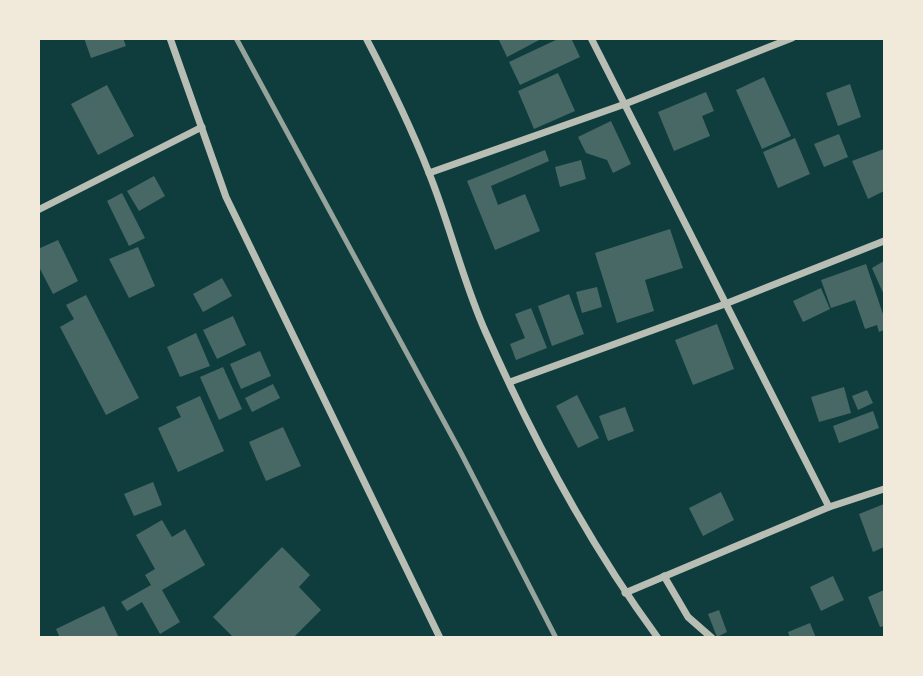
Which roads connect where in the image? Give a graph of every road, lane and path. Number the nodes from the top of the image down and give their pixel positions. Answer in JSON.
{"nodes":[{"id":1,"x":170,"y":38,"type":"edge"},
{"id":2,"x":366,"y":38,"type":"edge"},
{"id":3,"x":591,"y":38,"type":"edge"},
{"id":4,"x":792,"y":38,"type":"edge"},
{"id":5,"x":625,"y":104,"type":"junction"},
{"id":6,"x":201,"y":127,"type":"junction"},
{"id":7,"x":429,"y":173,"type":"junction"},
{"id":8,"x":38,"y":210,"type":"edge"},
{"id":9,"x":884,"y":241,"type":"edge"},
{"id":10,"x":725,"y":304,"type":"junction"},
{"id":11,"x":510,"y":382,"type":"junction"},
{"id":12,"x":884,"y":489,"type":"edge"},
{"id":13,"x":829,"y":507,"type":"junction"},
{"id":14,"x":664,"y":576,"type":"junction"},
{"id":15,"x":625,"y":593,"type":"junction"},
{"id":16,"x":440,"y":638,"type":"edge"},
{"id":17,"x":658,"y":638,"type":"edge"},
{"id":18,"x":712,"y":638,"type":"edge"}],
"edges":[{"from":1,"to":6,"type":"street"},
{"from":2,"to":7,"type":"street"},
{"from":3,"to":5,"type":"street"},
{"from":4,"to":5,"type":"street"},
{"from":5,"to":7,"type":"street"},
{"from":5,"to":10,"type":"street"},
{"from":6,"to":8,"type":"street"},
{"from":6,"to":16,"type":"street"},
{"from":7,"to":11,"type":"street"},
{"from":9,"to":10,"type":"street"},
{"from":10,"to":11,"type":"street"},
{"from":10,"to":13,"type":"street"},
{"from":11,"to":15,"type":"street"},
{"from":12,"to":13,"type":"street"},
{"from":13,"to":14,"type":"street"},
{"from":14,"to":15,"type":"street"},
{"from":14,"to":18,"type":"street"},
{"from":15,"to":17,"type":"street"}]}
